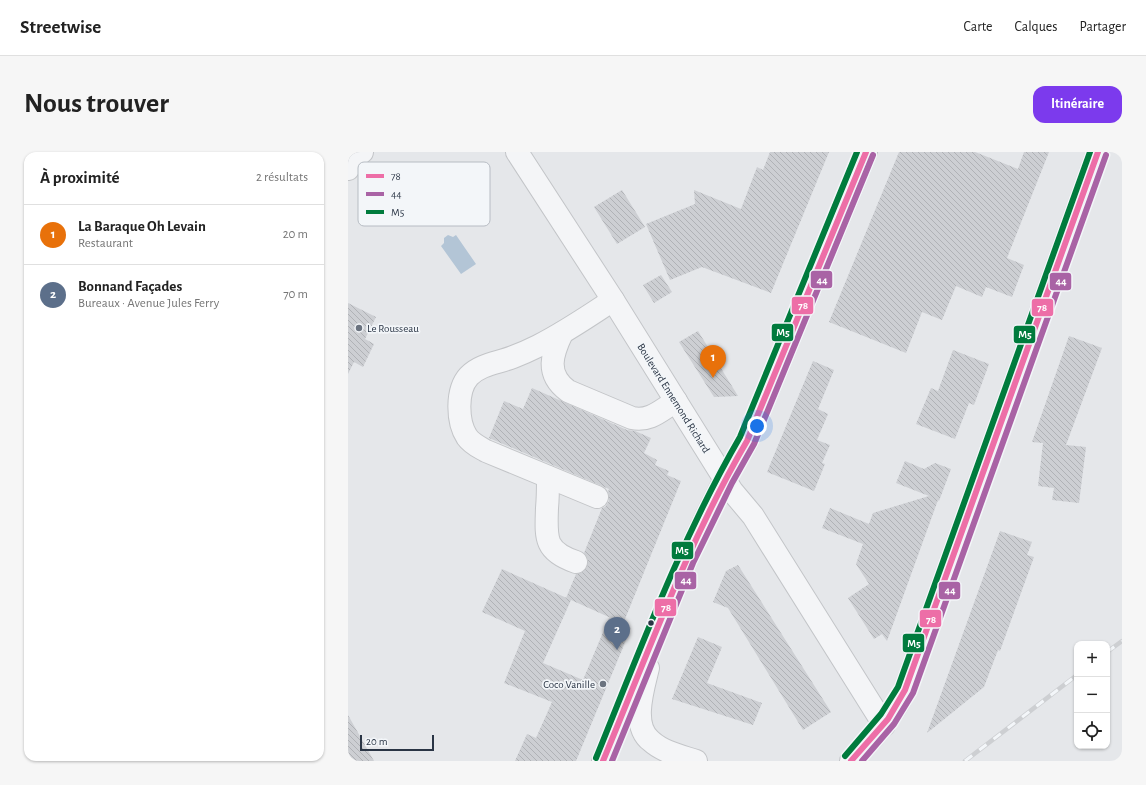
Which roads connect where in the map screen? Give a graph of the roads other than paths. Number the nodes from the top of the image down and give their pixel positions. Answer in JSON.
{"nodes":[{"id":1,"x":362,"y":152,"type":"edge"},
{"id":2,"x":517,"y":152,"type":"edge"},
{"id":3,"x":866,"y":152,"type":"edge"},
{"id":4,"x":1098,"y":152,"type":"edge"},
{"id":5,"x":348,"y":169,"type":"edge"},
{"id":6,"x":613,"y":300,"type":"junction"},
{"id":7,"x":562,"y":333,"type":"junction"},
{"id":8,"x":676,"y":401,"type":"junction"},
{"id":9,"x":548,"y":477,"type":"junction"},
{"id":10,"x":725,"y":479,"type":"junction"},
{"id":11,"x":597,"y":497,"type":"dead end"},
{"id":12,"x":576,"y":562,"type":"dead end"},
{"id":13,"x":657,"y":632,"type":"junction"},
{"id":14,"x":884,"y":725,"type":"junction"},
{"id":15,"x":603,"y":761,"type":"edge"},
{"id":16,"x":696,"y":761,"type":"edge"},
{"id":17,"x":852,"y":761,"type":"edge"}],
"edges":[{"from":1,"to":5,"type":"street"},
{"from":2,"to":6,"type":"street","name":"Boulevard Ennemond Richard"},
{"from":3,"to":10,"type":"main road"},
{"from":4,"to":14,"type":"street"},
{"from":6,"to":7,"type":"street"},
{"from":6,"to":8,"type":"street","name":"Boulevard Ennemond Richard"},
{"from":7,"to":8,"type":"street"},
{"from":7,"to":9,"type":"street"},
{"from":8,"to":10,"type":"street","name":"Boulevard Ennemond Richard"},
{"from":9,"to":11,"type":"street"},
{"from":9,"to":12,"type":"street"},
{"from":10,"to":13,"type":"main road"},
{"from":10,"to":14,"type":"street","name":"Boulevard Ennemond Richard"},
{"from":13,"to":15,"type":"main road"},
{"from":13,"to":16,"type":"street"},
{"from":14,"to":17,"type":"street"}]}
